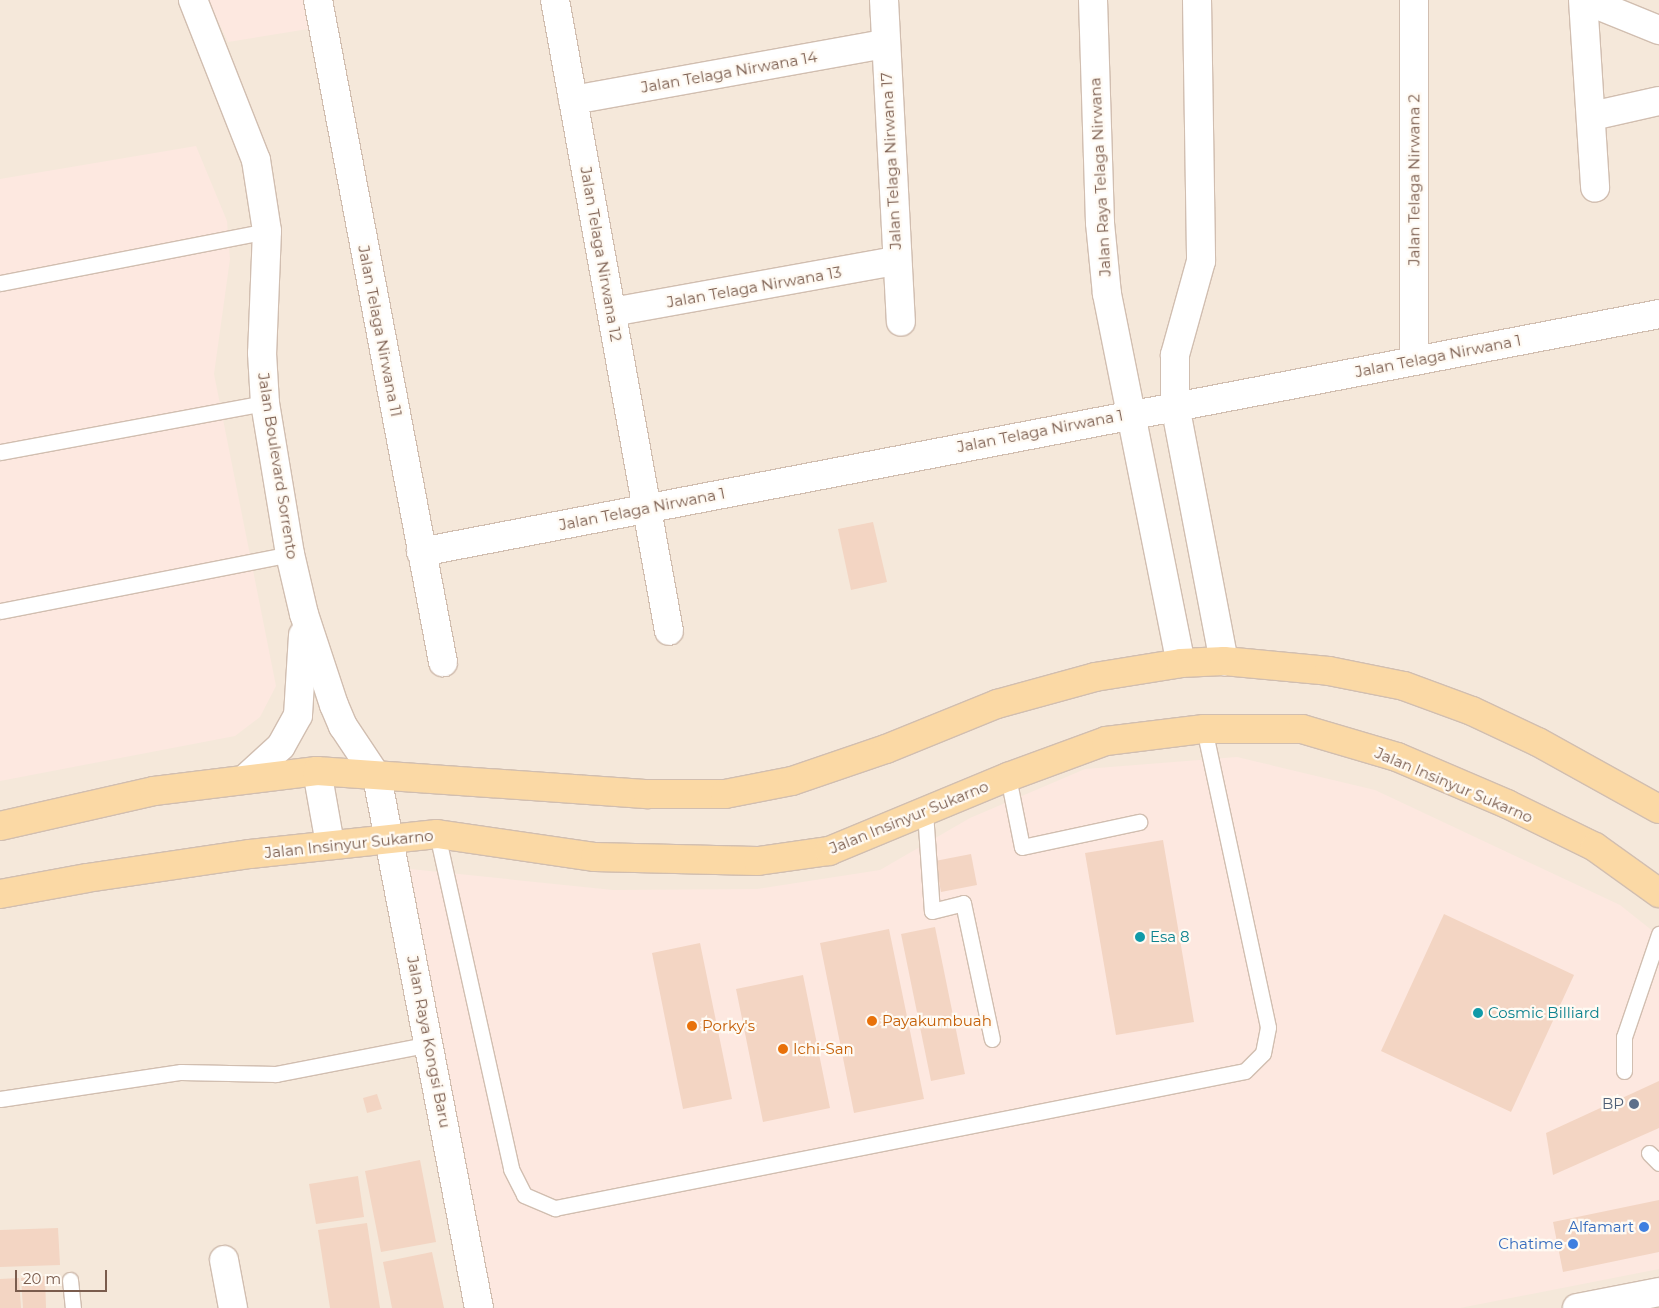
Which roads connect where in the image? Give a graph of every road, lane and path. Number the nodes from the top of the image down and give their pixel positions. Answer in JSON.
{"nodes":[{"id":1,"x":193,"y":0,"type":"edge"},
{"id":2,"x":318,"y":0,"type":"edge"},
{"id":3,"x":555,"y":0,"type":"edge"},
{"id":4,"x":884,"y":0,"type":"edge"},
{"id":5,"x":1093,"y":0,"type":"edge"},
{"id":6,"x":1197,"y":0,"type":"edge"},
{"id":7,"x":1414,"y":0,"type":"edge"},
{"id":8,"x":1584,"y":0,"type":"edge"},
{"id":9,"x":1659,"y":30,"type":"edge"},
{"id":10,"x":885,"y":44,"type":"junction"},
{"id":11,"x":573,"y":100,"type":"junction"},
{"id":12,"x":1659,"y":101,"type":"edge"},
{"id":13,"x":1592,"y":116,"type":"junction"},
{"id":14,"x":1595,"y":188,"type":"dead end"},
{"id":15,"x":267,"y":231,"type":"junction"},
{"id":16,"x":896,"y":261,"type":"junction"},
{"id":17,"x":0,"y":282,"type":"edge"},
{"id":18,"x":612,"y":312,"type":"junction"},
{"id":19,"x":1659,"y":314,"type":"edge"},
{"id":20,"x":901,"y":322,"type":"dead end"},
{"id":21,"x":1414,"y":360,"type":"junction"},
{"id":22,"x":265,"y":403,"type":"junction"},
{"id":23,"x":1175,"y":405,"type":"junction"},
{"id":24,"x":1132,"y":413,"type":"junction"},
{"id":25,"x":0,"y":452,"type":"edge"},
{"id":26,"x":645,"y":508,"type":"junction"},
{"id":27,"x":421,"y":552,"type":"junction"},
{"id":28,"x":290,"y":554,"type":"junction"},
{"id":29,"x":0,"y":611,"type":"edge"},
{"id":30,"x":304,"y":614,"type":"junction"},
{"id":31,"x":669,"y":631,"type":"dead end"},
{"id":32,"x":1224,"y":661,"type":"junction"},
{"id":33,"x":443,"y":662,"type":"dead end"},
{"id":34,"x":1181,"y":663,"type":"junction"},
{"id":35,"x":1204,"y":729,"type":"junction"},
{"id":36,"x":317,"y":771,"type":"junction"},
{"id":37,"x":377,"y":777,"type":"junction"},
{"id":38,"x":1008,"y":777,"type":"junction"},
{"id":39,"x":246,"y":778,"type":"junction"},
{"id":40,"x":1659,"y":809,"type":"edge"},
{"id":41,"x":925,"y":812,"type":"junction"},
{"id":42,"x":1139,"y":822,"type":"dead end"},
{"id":43,"x":0,"y":826,"type":"edge"},
{"id":44,"x":437,"y":834,"type":"junction"},
{"id":45,"x":386,"y":837,"type":"junction"},
{"id":46,"x":330,"y":844,"type":"junction"},
{"id":47,"x":1659,"y":893,"type":"edge"},
{"id":48,"x":0,"y":894,"type":"edge"},
{"id":49,"x":1659,"y":934,"type":"edge"},
{"id":50,"x":992,"y":1039,"type":"dead end"},
{"id":51,"x":430,"y":1044,"type":"junction"},
{"id":52,"x":1624,"y":1071,"type":"dead end"},
{"id":53,"x":0,"y":1099,"type":"edge"},
{"id":54,"x":224,"y":1260,"type":"dead end"},
{"id":55,"x":70,"y":1280,"type":"dead end"},
{"id":56,"x":1659,"y":1292,"type":"edge"},
{"id":57,"x":73,"y":1308,"type":"edge"},
{"id":58,"x":233,"y":1308,"type":"edge"},
{"id":59,"x":479,"y":1308,"type":"edge"},
{"id":60,"x":1577,"y":1308,"type":"edge"}],
"edges":[{"from":1,"to":15,"type":"street","name":"Jalan Boulevard Sorrento"},
{"from":2,"to":27,"type":"street","name":"Jalan Telaga Nirwana 11"},
{"from":3,"to":11,"type":"street","name":"Jalan Telaga Nirwana 12"},
{"from":4,"to":10,"type":"street","name":"Jalan Telaga Nirwana 17"},
{"from":5,"to":24,"type":"street","name":"Jalan Raya Telaga Nirwana"},
{"from":6,"to":23,"type":"street"},
{"from":7,"to":21,"type":"street","name":"Jalan Telaga Nirwana 2"},
{"from":8,"to":9,"type":"street"},
{"from":8,"to":13,"type":"street"},
{"from":10,"to":11,"type":"street","name":"Jalan Telaga Nirwana 14"},
{"from":10,"to":16,"type":"street","name":"Jalan Telaga Nirwana 17"},
{"from":11,"to":18,"type":"street","name":"Jalan Telaga Nirwana 12"},
{"from":12,"to":13,"type":"street"},
{"from":13,"to":14,"type":"street"},
{"from":15,"to":17,"type":"lane"},
{"from":15,"to":22,"type":"street","name":"Jalan Boulevard Sorrento"},
{"from":16,"to":18,"type":"street","name":"Jalan Telaga Nirwana 13"},
{"from":16,"to":20,"type":"street","name":"Jalan Telaga Nirwana 17"},
{"from":18,"to":26,"type":"street","name":"Jalan Telaga Nirwana 12"},
{"from":19,"to":21,"type":"street","name":"Jalan Telaga Nirwana 1"},
{"from":21,"to":23,"type":"street","name":"Jalan Telaga Nirwana 1"},
{"from":22,"to":25,"type":"lane"},
{"from":22,"to":28,"type":"street","name":"Jalan Boulevard Sorrento"},
{"from":23,"to":24,"type":"street","name":"Jalan Telaga Nirwana 1"},
{"from":23,"to":32,"type":"street"},
{"from":24,"to":26,"type":"street","name":"Jalan Telaga Nirwana 1"},
{"from":24,"to":34,"type":"street","name":"Jalan Raya Telaga Nirwana"},
{"from":26,"to":27,"type":"street","name":"Jalan Telaga Nirwana 1"},
{"from":26,"to":31,"type":"street","name":"Jalan Telaga Nirwana 12"},
{"from":27,"to":33,"type":"street","name":"Jalan Telaga Nirwana 11"},
{"from":28,"to":29,"type":"lane"},
{"from":28,"to":30,"type":"street","name":"Jalan Boulevard Sorrento"},
{"from":30,"to":37,"type":"street","name":"Jalan Boulevard Sorrento"},
{"from":30,"to":39,"type":"street","name":"Jalan Boulevard Sorrento"},
{"from":32,"to":34,"type":"main road"},
{"from":32,"to":40,"type":"main road"},
{"from":34,"to":37,"type":"main road"},
{"from":35,"to":38,"type":"main road","name":"Jalan Insinyur Sukarno"},
{"from":35,"to":44,"type":"lane"},
{"from":35,"to":47,"type":"main road","name":"Jalan Insinyur Sukarno"},
{"from":36,"to":37,"type":"main road"},
{"from":36,"to":39,"type":"main road"},
{"from":36,"to":46,"type":"street"},
{"from":37,"to":45,"type":"street","name":"Jalan Raya Kongsi Baru"},
{"from":38,"to":41,"type":"main road","name":"Jalan Insinyur Sukarno"},
{"from":38,"to":42,"type":"lane"},
{"from":39,"to":43,"type":"main road"},
{"from":41,"to":44,"type":"main road","name":"Jalan Insinyur Sukarno"},
{"from":41,"to":50,"type":"lane"},
{"from":44,"to":45,"type":"main road","name":"Jalan Insinyur Sukarno"},
{"from":45,"to":46,"type":"main road","name":"Jalan Insinyur Sukarno"},
{"from":45,"to":51,"type":"street","name":"Jalan Raya Kongsi Baru"},
{"from":46,"to":48,"type":"main road","name":"Jalan Insinyur Sukarno"},
{"from":49,"to":52,"type":"lane"},
{"from":51,"to":53,"type":"lane"},
{"from":51,"to":59,"type":"street","name":"Jalan Raya Kongsi Baru"},
{"from":54,"to":58,"type":"street"},
{"from":55,"to":57,"type":"lane"},
{"from":56,"to":60,"type":"street"}]}
